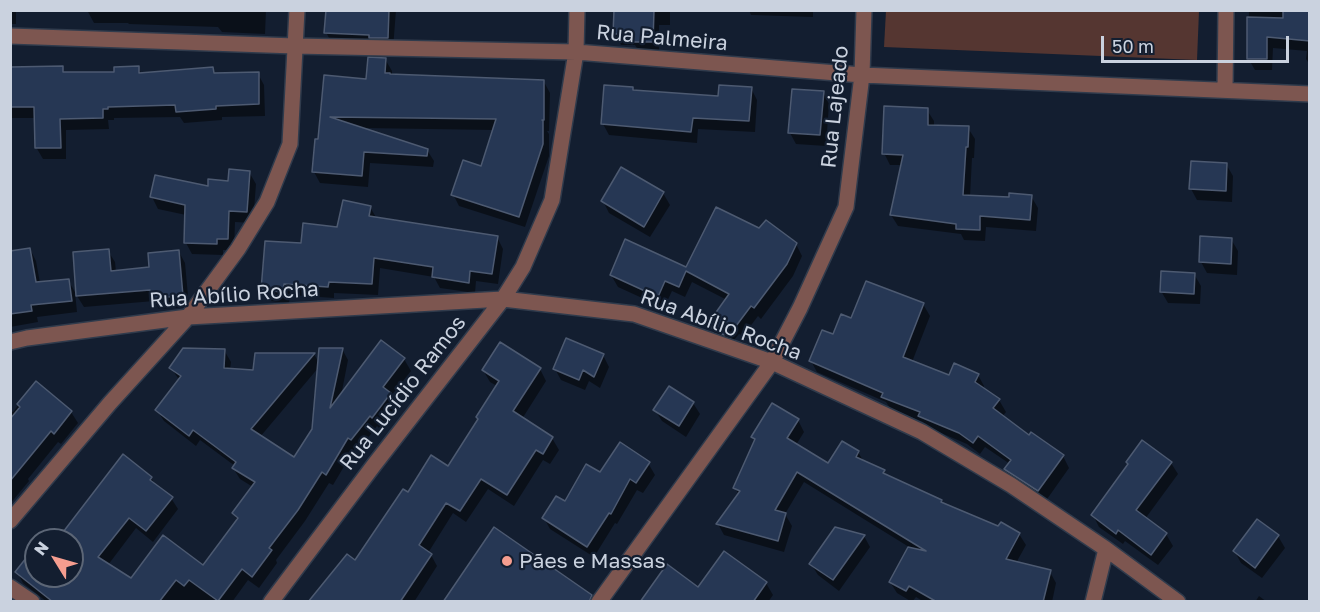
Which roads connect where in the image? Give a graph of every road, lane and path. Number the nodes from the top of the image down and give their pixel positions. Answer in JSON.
{"nodes":[{"id":1,"x":297,"y":10,"type":"edge"},
{"id":2,"x":577,"y":10,"type":"edge"},
{"id":3,"x":864,"y":10,"type":"edge"},
{"id":4,"x":1226,"y":10,"type":"edge"},
{"id":5,"x":10,"y":36,"type":"edge"},
{"id":6,"x":295,"y":46,"type":"junction"},
{"id":7,"x":576,"y":52,"type":"junction"},
{"id":8,"x":862,"y":75,"type":"junction"},
{"id":9,"x":1225,"y":89,"type":"junction"},
{"id":10,"x":1310,"y":94,"type":"edge"},
{"id":11,"x":503,"y":299,"type":"junction"},
{"id":12,"x":188,"y":317,"type":"junction"},
{"id":13,"x":10,"y":342,"type":"edge"},
{"id":14,"x":772,"y":362,"type":"junction"},
{"id":15,"x":10,"y":521,"type":"edge"},
{"id":16,"x":1106,"y":549,"type":"junction"},
{"id":17,"x":10,"y":587,"type":"edge"},
{"id":18,"x":604,"y":600,"type":"edge"},
{"id":19,"x":32,"y":602,"type":"edge"},
{"id":20,"x":271,"y":602,"type":"edge"},
{"id":21,"x":1093,"y":602,"type":"edge"},
{"id":22,"x":1178,"y":602,"type":"edge"}],
"edges":[{"from":1,"to":6,"type":"street"},
{"from":2,"to":7,"type":"street","name":"Rua Lucídio Ramos"},
{"from":3,"to":8,"type":"street","name":"Rua Lajeado"},
{"from":4,"to":9,"type":"street"},
{"from":5,"to":6,"type":"street","name":"Rua Palmeira"},
{"from":6,"to":7,"type":"street","name":"Rua Palmeira"},
{"from":6,"to":12,"type":"street"},
{"from":7,"to":8,"type":"street","name":"Rua Palmeira"},
{"from":7,"to":11,"type":"street","name":"Rua Lucídio Ramos"},
{"from":8,"to":9,"type":"street","name":"Rua Palmeira"},
{"from":8,"to":14,"type":"street","name":"Rua Lajeado"},
{"from":9,"to":10,"type":"street","name":"Rua Palmeira"},
{"from":11,"to":12,"type":"street","name":"Rua Abílio Rocha"},
{"from":11,"to":14,"type":"street","name":"Rua Abílio Rocha"},
{"from":11,"to":20,"type":"street","name":"Rua Lucídio Ramos"},
{"from":12,"to":13,"type":"street","name":"Rua Abílio Rocha"},
{"from":12,"to":15,"type":"street"},
{"from":14,"to":16,"type":"street","name":"Rua Abílio Rocha"},
{"from":14,"to":18,"type":"street","name":"Rua Lajeado"},
{"from":16,"to":21,"type":"street"},
{"from":16,"to":22,"type":"street","name":"Rua Abílio Rocha"},
{"from":17,"to":19,"type":"street"}]}
